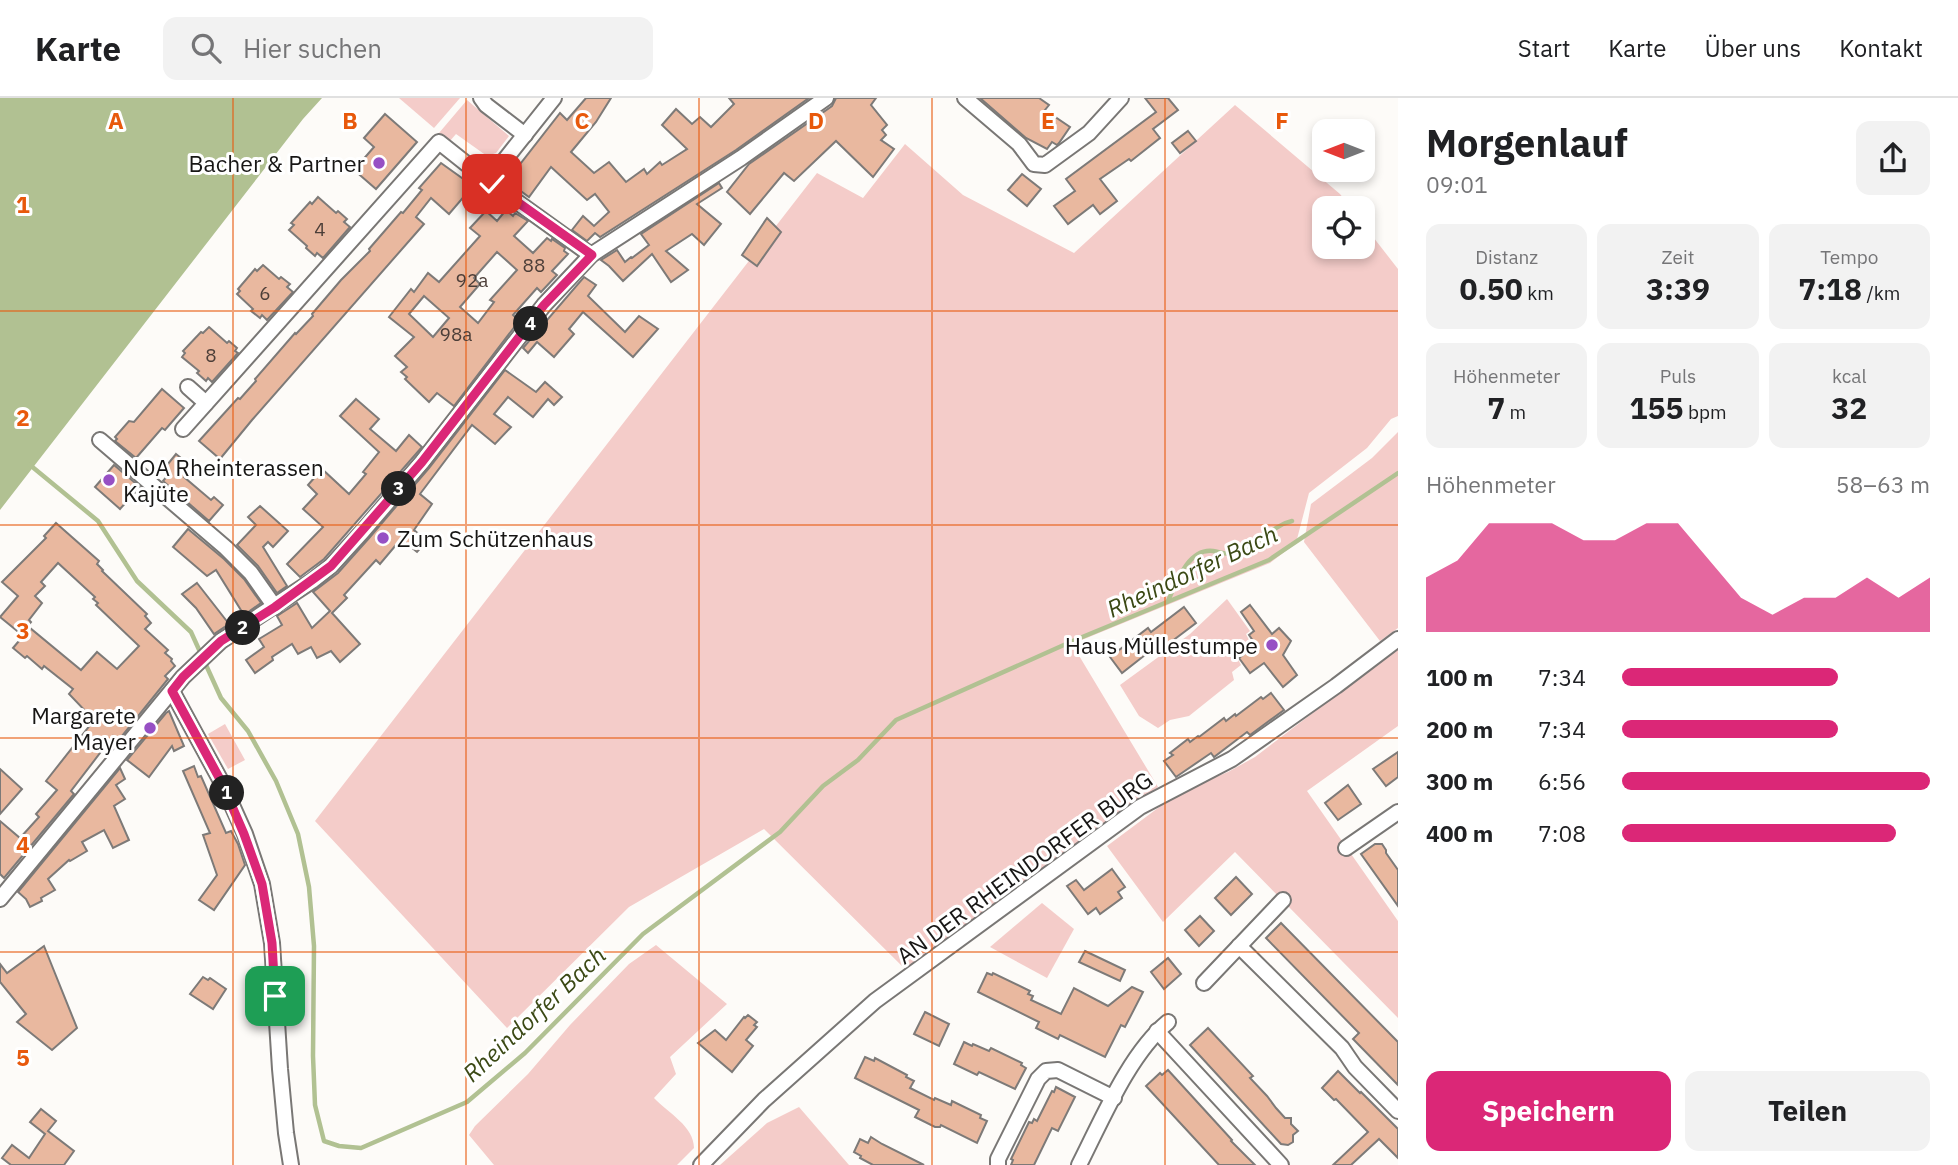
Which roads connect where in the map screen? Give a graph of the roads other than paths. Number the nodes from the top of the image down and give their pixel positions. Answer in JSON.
{"nodes":[{"id":1,"x":481,"y":98,"type":"edge"},
{"id":2,"x":554,"y":98,"type":"edge"},
{"id":3,"x":826,"y":98,"type":"edge"},
{"id":4,"x":965,"y":98,"type":"edge"},
{"id":5,"x":1121,"y":98,"type":"edge"},
{"id":6,"x":524,"y":135,"type":"junction"},
{"id":7,"x":488,"y":181,"type":"junction"},
{"id":8,"x":592,"y":255,"type":"junction"},
{"id":9,"x":188,"y":387,"type":"dead end"},
{"id":10,"x":206,"y":403,"type":"junction"},
{"id":11,"x":183,"y":429,"type":"dead end"},
{"id":12,"x":100,"y":440,"type":"dead end"},
{"id":13,"x":275,"y":607,"type":"junction"},
{"id":14,"x":1398,"y":639,"type":"edge"},
{"id":15,"x":172,"y":691,"type":"junction"},
{"id":16,"x":1398,"y":812,"type":"edge"},
{"id":17,"x":1346,"y":848,"type":"dead end"},
{"id":18,"x":0,"y":899,"type":"edge"},
{"id":19,"x":1283,"y":900,"type":"dead end"},
{"id":20,"x":1239,"y":946,"type":"junction"},
{"id":21,"x":1204,"y":983,"type":"dead end"},
{"id":22,"x":1114,"y":1098,"type":"junction"},
{"id":23,"x":1398,"y":1111,"type":"edge"},
{"id":24,"x":291,"y":1165,"type":"edge"},
{"id":25,"x":701,"y":1165,"type":"edge"},
{"id":26,"x":998,"y":1165,"type":"edge"},
{"id":27,"x":1079,"y":1165,"type":"edge"},
{"id":28,"x":1281,"y":1165,"type":"edge"}],
"edges":[{"from":1,"to":6,"type":"street"},
{"from":2,"to":6,"type":"street"},
{"from":3,"to":8,"type":"street"},
{"from":4,"to":5,"type":"street"},
{"from":6,"to":7,"type":"street"},
{"from":7,"to":8,"type":"street"},
{"from":7,"to":10,"type":"street"},
{"from":8,"to":13,"type":"street"},
{"from":9,"to":10,"type":"street"},
{"from":10,"to":11,"type":"street"},
{"from":12,"to":13,"type":"street"},
{"from":13,"to":15,"type":"street"},
{"from":14,"to":25,"type":"street","name":"AN DER RHEINDORFER BURG"},
{"from":15,"to":18,"type":"street"},
{"from":15,"to":24,"type":"street"},
{"from":16,"to":17,"type":"street"},
{"from":19,"to":20,"type":"street"},
{"from":20,"to":21,"type":"street"},
{"from":20,"to":23,"type":"street"},
{"from":22,"to":26,"type":"street"},
{"from":22,"to":27,"type":"street"},
{"from":22,"to":28,"type":"street"}]}
